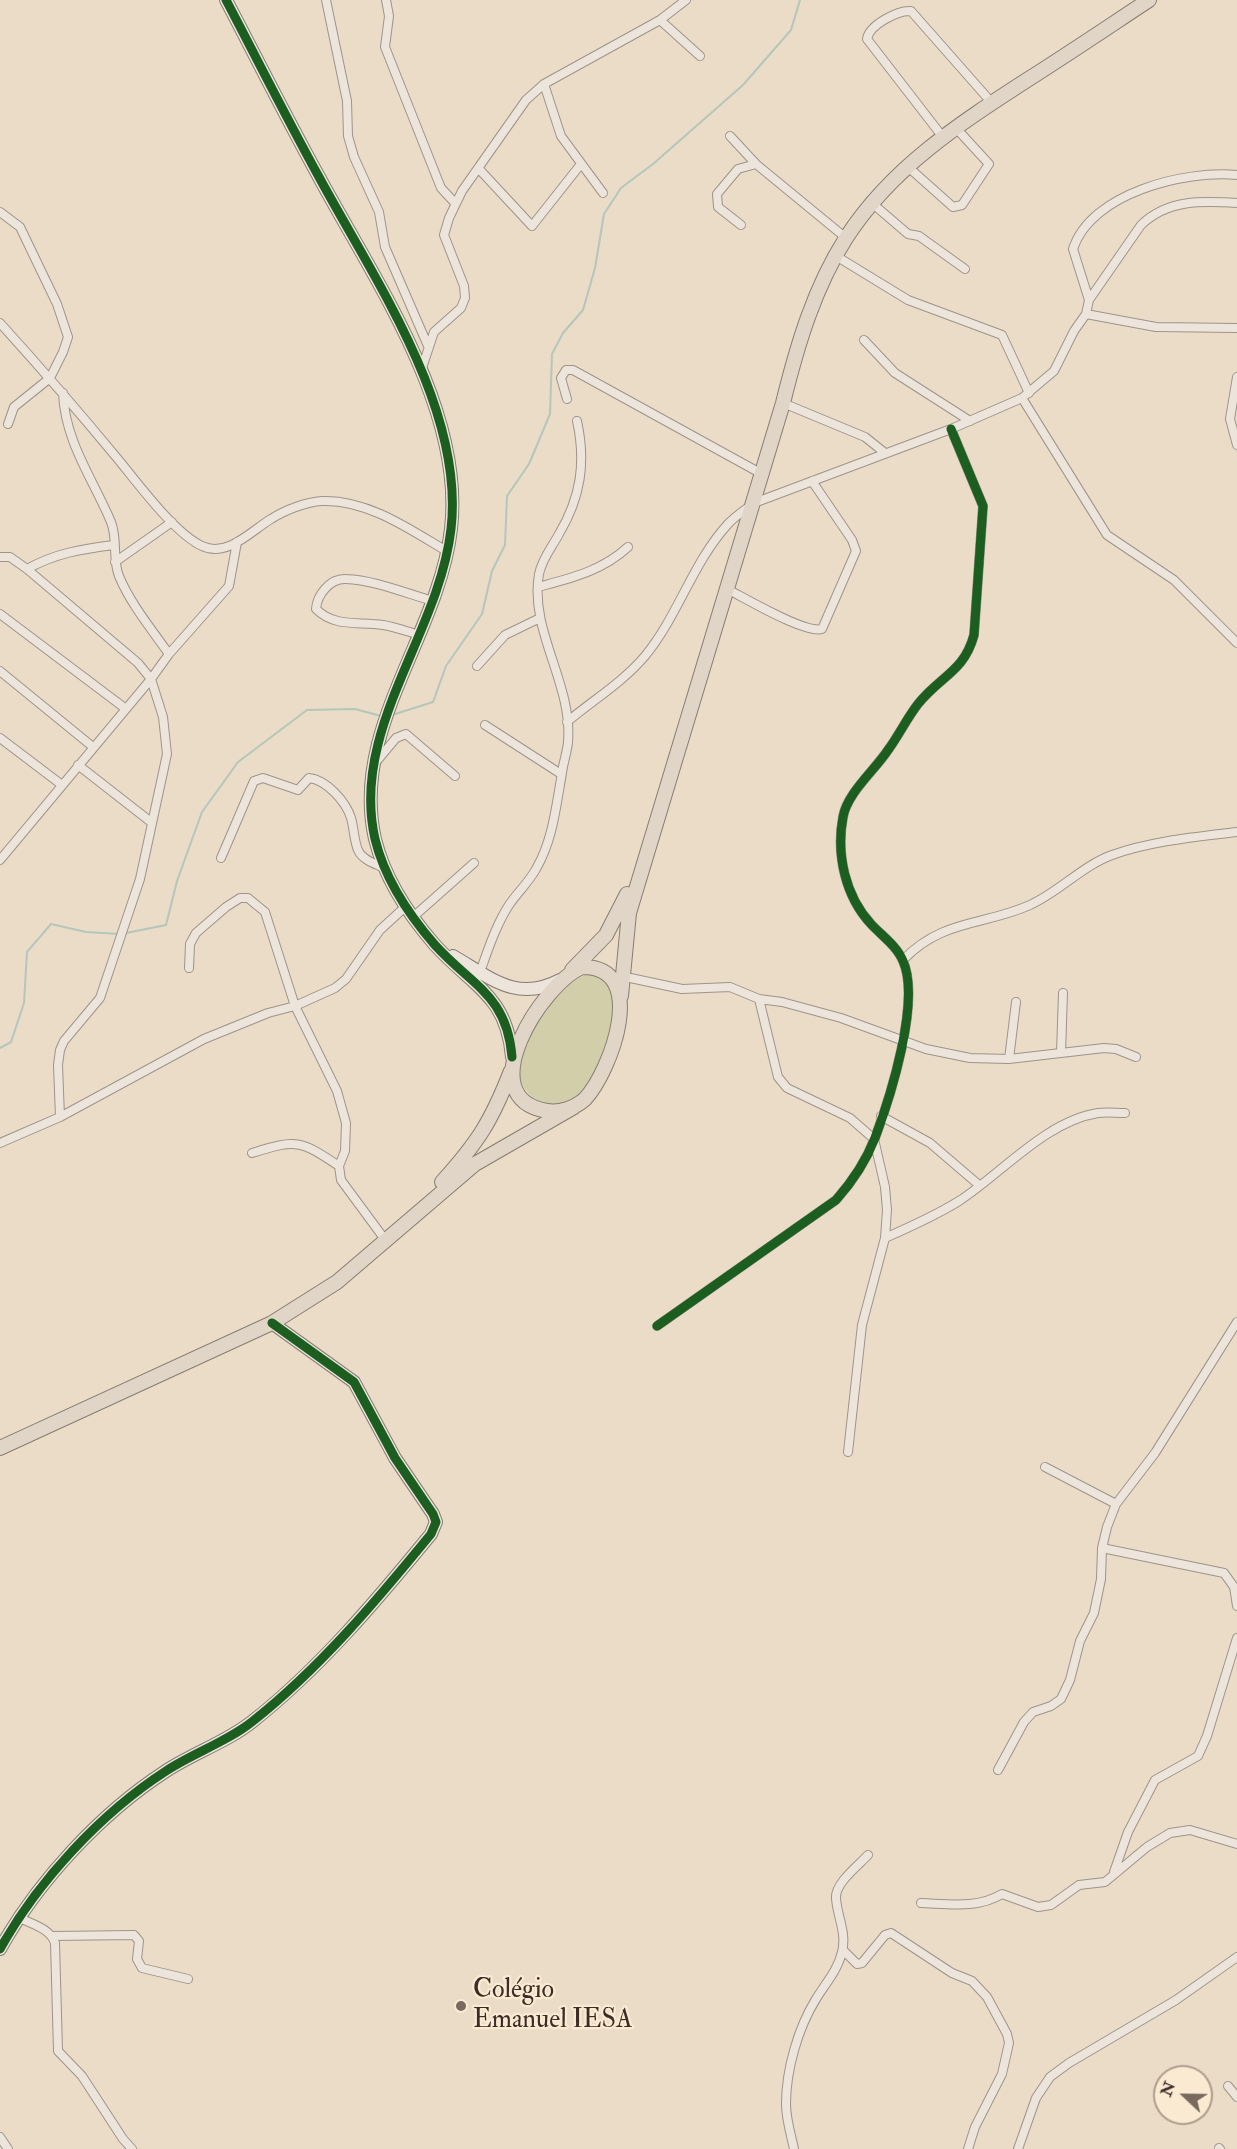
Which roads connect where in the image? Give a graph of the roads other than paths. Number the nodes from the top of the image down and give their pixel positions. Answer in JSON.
{"nodes":[{"id":1,"x":226,"y":0,"type":"edge"},
{"id":2,"x":326,"y":0,"type":"edge"},
{"id":3,"x":386,"y":0,"type":"edge"},
{"id":4,"x":686,"y":0,"type":"edge"},
{"id":5,"x":1149,"y":0,"type":"edge"},
{"id":6,"x":660,"y":21,"type":"junction"},
{"id":7,"x":700,"y":56,"type":"dead end"},
{"id":8,"x":544,"y":84,"type":"junction"},
{"id":9,"x":992,"y":103,"type":"junction"},
{"id":10,"x":955,"y":127,"type":"junction"},
{"id":11,"x":730,"y":136,"type":"dead end"},
{"id":12,"x":942,"y":136,"type":"junction"},
{"id":13,"x":581,"y":164,"type":"junction"},
{"id":14,"x":756,"y":164,"type":"junction"},
{"id":15,"x":907,"y":166,"type":"junction"},
{"id":16,"x":479,"y":169,"type":"junction"},
{"id":17,"x":1237,"y":175,"type":"edge"},
{"id":18,"x":603,"y":193,"type":"dead end"},
{"id":19,"x":455,"y":203,"type":"junction"},
{"id":20,"x":1237,"y":203,"type":"edge"},
{"id":21,"x":873,"y":204,"type":"junction"},
{"id":22,"x":0,"y":212,"type":"edge"},
{"id":23,"x":741,"y":225,"type":"dead end"},
{"id":24,"x":846,"y":238,"type":"junction"},
{"id":25,"x":836,"y":256,"type":"junction"},
{"id":26,"x":965,"y":269,"type":"dead end"},
{"id":27,"x":1089,"y":300,"type":"junction"},
{"id":28,"x":1086,"y":314,"type":"junction"},
{"id":29,"x":0,"y":323,"type":"edge"},
{"id":30,"x":1237,"y":328,"type":"edge"},
{"id":31,"x":864,"y":340,"type":"dead end"},
{"id":32,"x":428,"y":346,"type":"junction"},
{"id":33,"x":421,"y":371,"type":"junction"},
{"id":34,"x":1237,"y":376,"type":"edge"},
{"id":35,"x":50,"y":378,"type":"junction"},
{"id":36,"x":63,"y":393,"type":"junction"},
{"id":37,"x":1025,"y":396,"type":"junction"},
{"id":38,"x":567,"y":399,"type":"dead end"},
{"id":39,"x":783,"y":403,"type":"junction"},
{"id":40,"x":577,"y":421,"type":"dead end"},
{"id":41,"x":970,"y":421,"type":"junction"},
{"id":42,"x":8,"y":424,"type":"dead end"},
{"id":43,"x":951,"y":429,"type":"junction"},
{"id":44,"x":1237,"y":445,"type":"edge"},
{"id":45,"x":885,"y":453,"type":"junction"},
{"id":46,"x":762,"y":474,"type":"junction"},
{"id":47,"x":812,"y":481,"type":"junction"},
{"id":48,"x":754,"y":503,"type":"junction"},
{"id":49,"x":172,"y":522,"type":"junction"},
{"id":50,"x":237,"y":542,"type":"junction"},
{"id":51,"x":114,"y":545,"type":"junction"},
{"id":52,"x":628,"y":548,"type":"dead end"},
{"id":53,"x":448,"y":552,"type":"junction"},
{"id":54,"x":0,"y":557,"type":"edge"},
{"id":55,"x":115,"y":562,"type":"junction"},
{"id":56,"x":27,"y":569,"type":"junction"},
{"id":57,"x":538,"y":587,"type":"junction"},
{"id":58,"x":727,"y":589,"type":"junction"},
{"id":59,"x":432,"y":601,"type":"junction"},
{"id":60,"x":0,"y":614,"type":"edge"},
{"id":61,"x":540,"y":618,"type":"junction"},
{"id":62,"x":420,"y":635,"type":"junction"},
{"id":63,"x":1237,"y":642,"type":"edge"},
{"id":64,"x":169,"y":654,"type":"junction"},
{"id":65,"x":477,"y":666,"type":"dead end"},
{"id":66,"x":0,"y":671,"type":"edge"},
{"id":67,"x":151,"y":679,"type":"junction"},
{"id":68,"x":126,"y":709,"type":"junction"},
{"id":69,"x":567,"y":722,"type":"junction"},
{"id":70,"x":485,"y":725,"type":"dead end"},
{"id":71,"x":0,"y":738,"type":"edge"},
{"id":72,"x":93,"y":747,"type":"junction"},
{"id":73,"x":78,"y":765,"type":"junction"},
{"id":74,"x":372,"y":767,"type":"junction"},
{"id":75,"x":561,"y":774,"type":"junction"},
{"id":76,"x":455,"y":776,"type":"dead end"},
{"id":77,"x":62,"y":785,"type":"junction"},
{"id":78,"x":657,"y":817,"type":"junction"},
{"id":79,"x":152,"y":822,"type":"junction"},
{"id":80,"x":1237,"y":832,"type":"edge"},
{"id":81,"x":221,"y":858,"type":"dead end"},
{"id":82,"x":0,"y":860,"type":"edge"},
{"id":83,"x":474,"y":863,"type":"dead end"},
{"id":84,"x":384,"y":868,"type":"junction"},
{"id":85,"x":404,"y":908,"type":"junction"},
{"id":86,"x":412,"y":918,"type":"junction"},
{"id":87,"x":437,"y":947,"type":"junction"},
{"id":88,"x":903,"y":960,"type":"junction"},
{"id":89,"x":189,"y":968,"type":"dead end"},
{"id":90,"x":480,"y":972,"type":"junction"},
{"id":91,"x":567,"y":975,"type":"junction"},
{"id":92,"x":621,"y":976,"type":"junction"},
{"id":93,"x":1063,"y":993,"type":"dead end"},
{"id":94,"x":621,"y":996,"type":"junction"},
{"id":95,"x":759,"y":999,"type":"junction"},
{"id":96,"x":1016,"y":1002,"type":"dead end"},
{"id":97,"x":295,"y":1006,"type":"junction"},
{"id":98,"x":904,"y":1041,"type":"junction"},
{"id":99,"x":1061,"y":1053,"type":"junction"},
{"id":100,"x":512,"y":1057,"type":"junction"},
{"id":101,"x":1136,"y":1057,"type":"dead end"},
{"id":102,"x":1009,"y":1059,"type":"junction"},
{"id":103,"x":511,"y":1071,"type":"junction"},
{"id":104,"x":574,"y":1107,"type":"junction"},
{"id":105,"x":1125,"y":1113,"type":"dead end"},
{"id":106,"x":881,"y":1116,"type":"junction"},
{"id":107,"x":60,"y":1117,"type":"junction"},
{"id":108,"x":874,"y":1139,"type":"junction"},
{"id":109,"x":0,"y":1143,"type":"edge"},
{"id":110,"x":252,"y":1153,"type":"dead end"},
{"id":111,"x":339,"y":1166,"type":"junction"},
{"id":112,"x":980,"y":1185,"type":"junction"},
{"id":113,"x":414,"y":1216,"type":"junction"},
{"id":114,"x":885,"y":1238,"type":"junction"},
{"id":115,"x":386,"y":1241,"type":"junction"},
{"id":116,"x":1237,"y":1322,"type":"edge"},
{"id":117,"x":272,"y":1323,"type":"junction"},
{"id":118,"x":657,"y":1326,"type":"dead end"},
{"id":119,"x":0,"y":1448,"type":"edge"},
{"id":120,"x":849,"y":1452,"type":"dead end"},
{"id":121,"x":1044,"y":1467,"type":"dead end"},
{"id":122,"x":1116,"y":1504,"type":"junction"},
{"id":123,"x":1102,"y":1548,"type":"junction"},
{"id":124,"x":1237,"y":1606,"type":"edge"},
{"id":125,"x":1237,"y":1638,"type":"edge"},
{"id":126,"x":998,"y":1770,"type":"dead end"},
{"id":127,"x":1237,"y":1844,"type":"edge"},
{"id":128,"x":868,"y":1855,"type":"dead end"},
{"id":129,"x":1113,"y":1875,"type":"junction"},
{"id":130,"x":921,"y":1903,"type":"dead end"},
{"id":131,"x":18,"y":1917,"type":"junction"},
{"id":132,"x":52,"y":1936,"type":"junction"},
{"id":133,"x":0,"y":1949,"type":"edge"},
{"id":134,"x":843,"y":1950,"type":"junction"},
{"id":135,"x":1237,"y":1957,"type":"edge"},
{"id":136,"x":188,"y":1979,"type":"dead end"},
{"id":137,"x":1228,"y":2086,"type":"dead end"},
{"id":138,"x":1237,"y":2097,"type":"edge"},
{"id":139,"x":0,"y":2137,"type":"edge"},
{"id":140,"x":8,"y":2149,"type":"edge"},
{"id":141,"x":132,"y":2149,"type":"edge"},
{"id":142,"x":794,"y":2149,"type":"edge"},
{"id":143,"x":968,"y":2149,"type":"edge"},
{"id":144,"x":1017,"y":2149,"type":"edge"}],
"edges":[{"from":1,"to":33,"type":"street"},
{"from":2,"to":32,"type":"street"},
{"from":3,"to":19,"type":"street"},
{"from":4,"to":6,"type":"street"},
{"from":5,"to":9,"type":"main road"},
{"from":6,"to":7,"type":"street"},
{"from":6,"to":8,"type":"street"},
{"from":8,"to":13,"type":"street"},
{"from":8,"to":16,"type":"street"},
{"from":9,"to":10,"type":"main road"},
{"from":9,"to":12,"type":"street"},
{"from":10,"to":12,"type":"main road"},
{"from":10,"to":15,"type":"street"},
{"from":11,"to":14,"type":"street"},
{"from":12,"to":15,"type":"main road"},
{"from":13,"to":16,"type":"street"},
{"from":13,"to":18,"type":"street"},
{"from":14,"to":23,"type":"street"},
{"from":14,"to":24,"type":"street"},
{"from":15,"to":21,"type":"main road"},
{"from":16,"to":19,"type":"street"},
{"from":17,"to":27,"type":"street"},
{"from":19,"to":32,"type":"street"},
{"from":20,"to":27,"type":"street"},
{"from":21,"to":24,"type":"main road"},
{"from":21,"to":26,"type":"street"},
{"from":22,"to":35,"type":"street"},
{"from":24,"to":25,"type":"main road"},
{"from":25,"to":37,"type":"street"},
{"from":25,"to":39,"type":"main road"},
{"from":27,"to":28,"type":"street"},
{"from":28,"to":30,"type":"street"},
{"from":28,"to":37,"type":"street"},
{"from":29,"to":35,"type":"street"},
{"from":31,"to":41,"type":"street"},
{"from":32,"to":33,"type":"street"},
{"from":33,"to":53,"type":"street"},
{"from":34,"to":44,"type":"street"},
{"from":35,"to":36,"type":"street"},
{"from":35,"to":42,"type":"street"},
{"from":36,"to":49,"type":"street"},
{"from":36,"to":51,"type":"street"},
{"from":37,"to":41,"type":"street"},
{"from":37,"to":63,"type":"street"},
{"from":38,"to":46,"type":"street"},
{"from":39,"to":45,"type":"street"},
{"from":39,"to":46,"type":"main road"},
{"from":40,"to":57,"type":"street"},
{"from":41,"to":43,"type":"street"},
{"from":43,"to":45,"type":"street"},
{"from":43,"to":88,"type":"street"},
{"from":45,"to":47,"type":"street"},
{"from":46,"to":48,"type":"main road"},
{"from":47,"to":48,"type":"street"},
{"from":47,"to":58,"type":"street"},
{"from":48,"to":58,"type":"main road"},
{"from":48,"to":69,"type":"street"},
{"from":49,"to":50,"type":"street"},
{"from":49,"to":55,"type":"street"},
{"from":50,"to":53,"type":"street"},
{"from":50,"to":64,"type":"street"},
{"from":51,"to":55,"type":"street"},
{"from":51,"to":56,"type":"street"},
{"from":52,"to":57,"type":"street"},
{"from":53,"to":59,"type":"street"},
{"from":54,"to":56,"type":"street"},
{"from":55,"to":64,"type":"street"},
{"from":56,"to":67,"type":"street"},
{"from":57,"to":61,"type":"street"},
{"from":58,"to":78,"type":"main road"},
{"from":59,"to":62,"type":"street"},
{"from":59,"to":62,"type":"street"},
{"from":60,"to":68,"type":"street"},
{"from":61,"to":65,"type":"street"},
{"from":61,"to":69,"type":"street"},
{"from":62,"to":74,"type":"street"},
{"from":64,"to":67,"type":"street"},
{"from":66,"to":72,"type":"street"},
{"from":67,"to":68,"type":"street"},
{"from":67,"to":79,"type":"street"},
{"from":68,"to":72,"type":"street"},
{"from":69,"to":75,"type":"street"},
{"from":70,"to":75,"type":"street"},
{"from":71,"to":77,"type":"street"},
{"from":72,"to":73,"type":"street"},
{"from":73,"to":77,"type":"street"},
{"from":73,"to":79,"type":"street"},
{"from":74,"to":76,"type":"street"},
{"from":74,"to":84,"type":"street"},
{"from":75,"to":90,"type":"street"},
{"from":77,"to":82,"type":"street"},
{"from":78,"to":91,"type":"main road"},
{"from":78,"to":92,"type":"main road"},
{"from":79,"to":107,"type":"street"},
{"from":80,"to":88,"type":"street"},
{"from":81,"to":84,"type":"street"},
{"from":83,"to":86,"type":"street"},
{"from":84,"to":85,"type":"street"},
{"from":85,"to":86,"type":"street"},
{"from":85,"to":97,"type":"street"},
{"from":86,"to":87,"type":"street"},
{"from":87,"to":90,"type":"street"},
{"from":87,"to":100,"type":"street"},
{"from":88,"to":98,"type":"street"},
{"from":89,"to":97,"type":"street"},
{"from":90,"to":91,"type":"street"},
{"from":91,"to":94,"type":"main road"},
{"from":91,"to":100,"type":"main road"},
{"from":92,"to":94,"type":"main road"},
{"from":92,"to":95,"type":"street"},
{"from":93,"to":99,"type":"street"},
{"from":94,"to":104,"type":"main road"},
{"from":95,"to":98,"type":"street"},
{"from":95,"to":108,"type":"street"},
{"from":96,"to":102,"type":"street"},
{"from":97,"to":107,"type":"street"},
{"from":97,"to":111,"type":"street"},
{"from":98,"to":102,"type":"street"},
{"from":98,"to":106,"type":"street"},
{"from":99,"to":101,"type":"street"},
{"from":99,"to":102,"type":"street"},
{"from":100,"to":103,"type":"main road"},
{"from":103,"to":104,"type":"main road"},
{"from":103,"to":113,"type":"main road"},
{"from":104,"to":113,"type":"main road"},
{"from":105,"to":112,"type":"street"},
{"from":106,"to":108,"type":"street"},
{"from":106,"to":112,"type":"street"},
{"from":107,"to":109,"type":"street"},
{"from":108,"to":114,"type":"street"},
{"from":108,"to":118,"type":"street"},
{"from":110,"to":111,"type":"street"},
{"from":111,"to":115,"type":"street"},
{"from":112,"to":114,"type":"street"},
{"from":113,"to":115,"type":"main road"},
{"from":114,"to":120,"type":"street"},
{"from":115,"to":117,"type":"main road"},
{"from":116,"to":122,"type":"street"},
{"from":117,"to":119,"type":"main road"},
{"from":117,"to":131,"type":"street"},
{"from":121,"to":122,"type":"street"},
{"from":122,"to":123,"type":"street"},
{"from":123,"to":124,"type":"street"},
{"from":123,"to":126,"type":"street"},
{"from":125,"to":129,"type":"street"},
{"from":127,"to":129,"type":"street"},
{"from":128,"to":134,"type":"street"},
{"from":129,"to":130,"type":"street"},
{"from":131,"to":132,"type":"street"},
{"from":131,"to":133,"type":"street"},
{"from":132,"to":136,"type":"street"},
{"from":132,"to":141,"type":"street"},
{"from":134,"to":142,"type":"street"},
{"from":134,"to":143,"type":"street"},
{"from":135,"to":144,"type":"street"},
{"from":137,"to":138,"type":"street"},
{"from":139,"to":140,"type":"street"}]}
